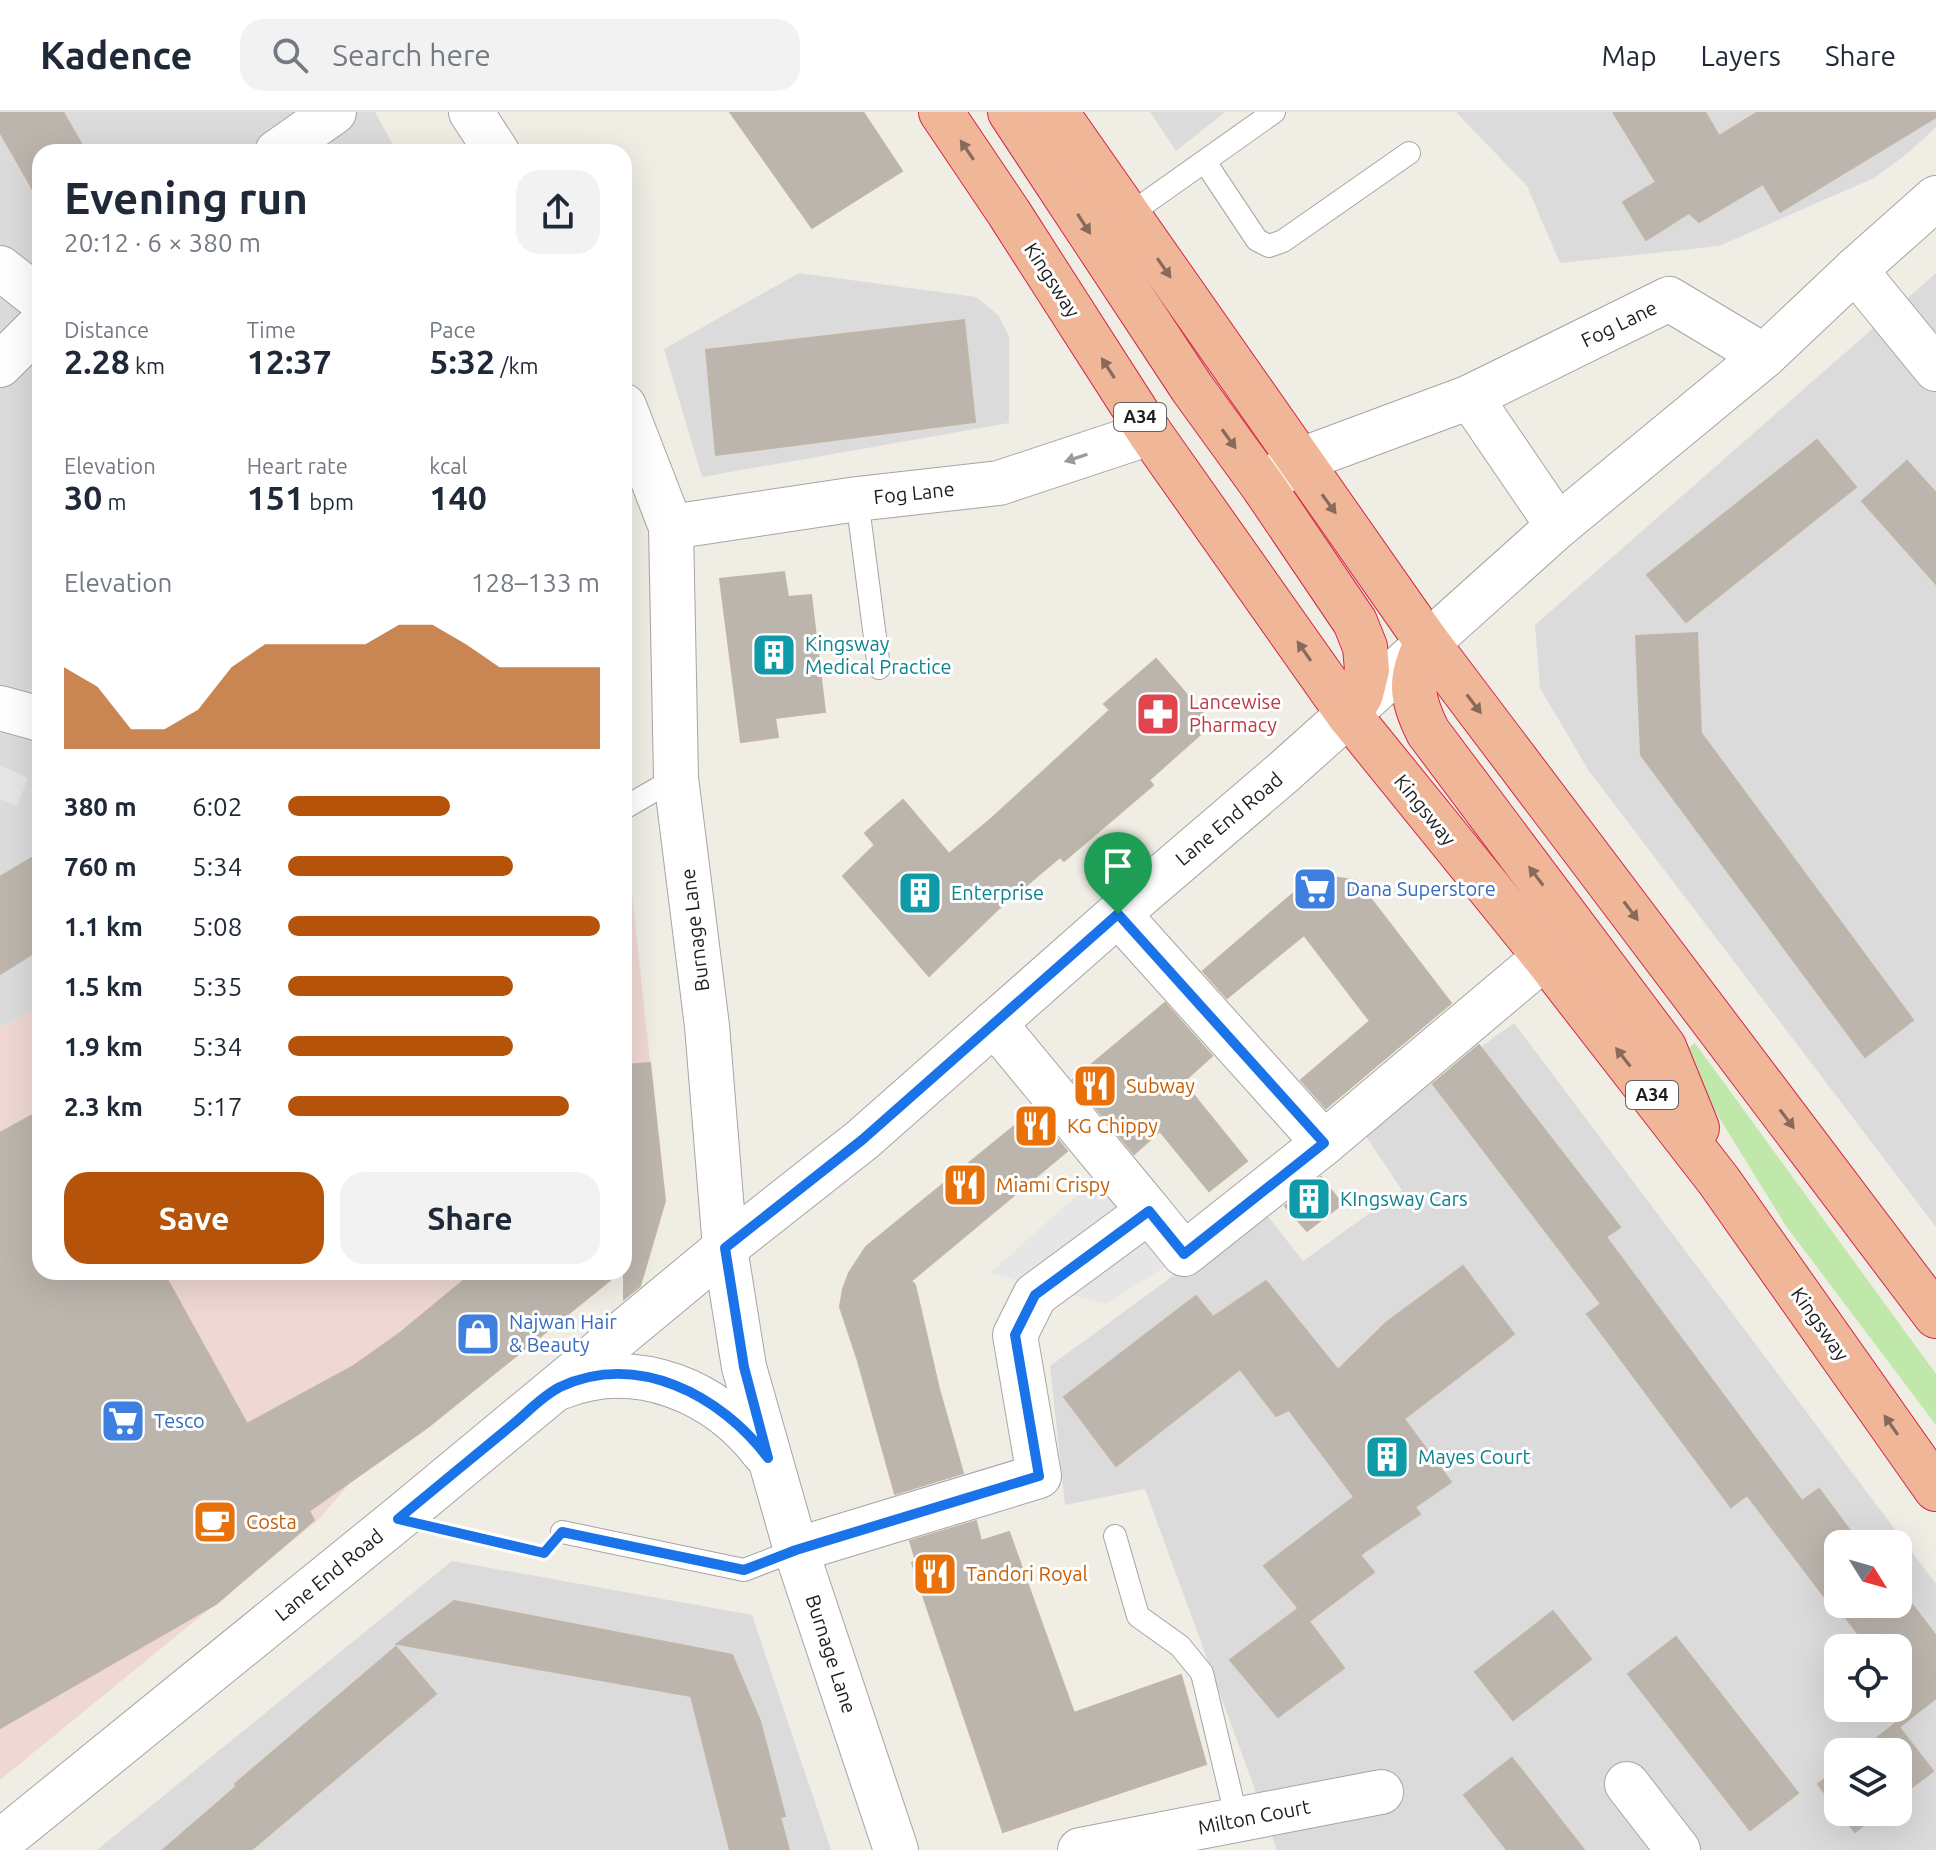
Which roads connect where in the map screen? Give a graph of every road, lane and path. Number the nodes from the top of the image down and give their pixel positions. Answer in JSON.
{"nodes":[{"id":1,"x":334,"y":112,"type":"edge"},
{"id":2,"x":471,"y":112,"type":"edge"},
{"id":3,"x":941,"y":112,"type":"edge"},
{"id":4,"x":1010,"y":112,"type":"edge"},
{"id":5,"x":1056,"y":112,"type":"edge"},
{"id":6,"x":1274,"y":112,"type":"edge"},
{"id":7,"x":288,"y":144,"type":"edge"},
{"id":8,"x":492,"y":144,"type":"edge"},
{"id":9,"x":1409,"y":153,"type":"dead end"},
{"id":10,"x":1205,"y":162,"type":"junction"},
{"id":11,"x":1055,"y":181,"type":"junction"},
{"id":12,"x":1936,"y":198,"type":"edge"},
{"id":13,"x":1009,"y":213,"type":"junction"},
{"id":14,"x":1127,"y":216,"type":"junction"},
{"id":15,"x":0,"y":268,"type":"edge"},
{"id":16,"x":1855,"y":270,"type":"junction"},
{"id":17,"x":32,"y":293,"type":"edge"},
{"id":18,"x":32,"y":333,"type":"edge"},
{"id":19,"x":1764,"y":356,"type":"junction"},
{"id":20,"x":0,"y":365,"type":"edge"},
{"id":21,"x":1936,"y":369,"type":"edge"},
{"id":22,"x":1470,"y":397,"type":"junction"},
{"id":23,"x":632,"y":427,"type":"edge"},
{"id":24,"x":1150,"y":433,"type":"junction"},
{"id":25,"x":1298,"y":461,"type":"junction"},
{"id":26,"x":1263,"y":486,"type":"junction"},
{"id":27,"x":857,"y":499,"type":"junction"},
{"id":28,"x":1558,"y":526,"type":"junction"},
{"id":29,"x":671,"y":527,"type":"junction"},
{"id":30,"x":1427,"y":642,"type":"junction"},
{"id":31,"x":879,"y":668,"type":"dead end"},
{"id":32,"x":0,"y":708,"type":"edge"},
{"id":33,"x":1349,"y":715,"type":"junction"},
{"id":34,"x":32,"y":717,"type":"edge"},
{"id":35,"x":676,"y":778,"type":"junction"},
{"id":36,"x":632,"y":803,"type":"edge"},
{"id":37,"x":1118,"y":914,"type":"junction"},
{"id":38,"x":1545,"y":957,"type":"junction"},
{"id":39,"x":994,"y":1023,"type":"junction"},
{"id":40,"x":1324,"y":1143,"type":"junction"},
{"id":41,"x":1719,"y":1181,"type":"junction"},
{"id":42,"x":1149,"y":1211,"type":"junction"},
{"id":43,"x":725,"y":1248,"type":"junction"},
{"id":44,"x":1936,"y":1316,"type":"edge"},
{"id":45,"x":556,"y":1389,"type":"junction"},
{"id":46,"x":768,"y":1458,"type":"junction"},
{"id":47,"x":1936,"y":1489,"type":"edge"},
{"id":48,"x":398,"y":1519,"type":"junction"},
{"id":49,"x":562,"y":1532,"type":"joint"},
{"id":50,"x":1115,"y":1536,"type":"dead end"},
{"id":51,"x":796,"y":1550,"type":"junction"},
{"id":52,"x":1627,"y":1784,"type":"dead end"},
{"id":53,"x":1381,"y":1792,"type":"dead end"},
{"id":54,"x":1237,"y":1820,"type":"junction"},
{"id":55,"x":0,"y":1842,"type":"edge"},
{"id":56,"x":896,"y":1850,"type":"edge"},
{"id":57,"x":1080,"y":1850,"type":"edge"},
{"id":58,"x":1678,"y":1850,"type":"edge"}],
"edges":[{"from":1,"to":7,"type":"street"},
{"from":2,"to":8,"type":"street"},
{"from":13,"to":3,"type":"highway","name":"Kingsway","number":"A34","one_way":true},
{"from":4,"to":11,"type":"highway"},
{"from":5,"to":14,"type":"highway"},
{"from":6,"to":10,"type":"lane"},
{"from":9,"to":10,"type":"lane"},
{"from":10,"to":14,"type":"lane"},
{"from":11,"to":13,"type":"highway"},
{"from":11,"to":26,"type":"highway","one_way":true},
{"from":12,"to":16,"type":"street"},
{"from":24,"to":13,"type":"highway","name":"Kingsway","number":"A34","one_way":true},
{"from":14,"to":25,"type":"highway","one_way":true},
{"from":15,"to":17,"type":"street"},
{"from":16,"to":19,"type":"street"},
{"from":16,"to":21,"type":"street"},
{"from":18,"to":20,"type":"street"},
{"from":19,"to":22,"type":"street","name":"Fog Lane"},
{"from":19,"to":28,"type":"street"},
{"from":22,"to":25,"type":"street","name":"Fog Lane"},
{"from":22,"to":28,"type":"street"},
{"from":23,"to":29,"type":"street","name":"Burnage Lane"},
{"from":24,"to":27,"type":"street","name":"Fog Lane","one_way":true},
{"from":33,"to":24,"type":"highway","name":"Kingsway","number":"A34","one_way":true},
{"from":25,"to":26,"type":"street","name":"Fog Lane"},
{"from":25,"to":30,"type":"highway","one_way":true},
{"from":26,"to":33,"type":"highway"},
{"from":27,"to":29,"type":"street","name":"Fog Lane"},
{"from":27,"to":31,"type":"lane"},
{"from":28,"to":30,"type":"street"},
{"from":29,"to":35,"type":"street","name":"Burnage Lane"},
{"from":30,"to":33,"type":"street"},
{"from":41,"to":30,"type":"highway","one_way":true},
{"from":30,"to":44,"type":"highway","one_way":true},
{"from":32,"to":34,"type":"street"},
{"from":33,"to":37,"type":"street","name":"Lane End Road"},
{"from":33,"to":38,"type":"highway","name":"Kingsway","number":"A34"},
{"from":35,"to":36,"type":"lane"},
{"from":35,"to":43,"type":"street","name":"Burnage Lane"},
{"from":37,"to":39,"type":"street","name":"Lane End Road"},
{"from":37,"to":40,"type":"street"},
{"from":38,"to":40,"type":"street"},
{"from":41,"to":38,"type":"highway","name":"Kingsway","number":"A34","one_way":true},
{"from":39,"to":42,"type":"street"},
{"from":39,"to":43,"type":"street","name":"Lane End Road"},
{"from":40,"to":42,"type":"street"},
{"from":47,"to":41,"type":"highway","name":"Kingsway","number":"A34","one_way":true},
{"from":42,"to":51,"type":"street"},
{"from":43,"to":45,"type":"street","name":"Lane End Road"},
{"from":43,"to":46,"type":"street","name":"Burnage Lane"},
{"from":45,"to":46,"type":"street","name":"Burnage Lane"},
{"from":45,"to":48,"type":"street","name":"Lane End Road"},
{"from":46,"to":51,"type":"street","name":"Burnage Lane"},
{"from":48,"to":49,"type":"path"},
{"from":48,"to":55,"type":"street","name":"Lane End Road"},
{"from":49,"to":51,"type":"lane"},
{"from":50,"to":54,"type":"lane"},
{"from":51,"to":56,"type":"street","name":"Burnage Lane"},
{"from":52,"to":58,"type":"street"},
{"from":53,"to":54,"type":"street","name":"Milton Court"},
{"from":54,"to":57,"type":"street","name":"Milton Court"}]}
